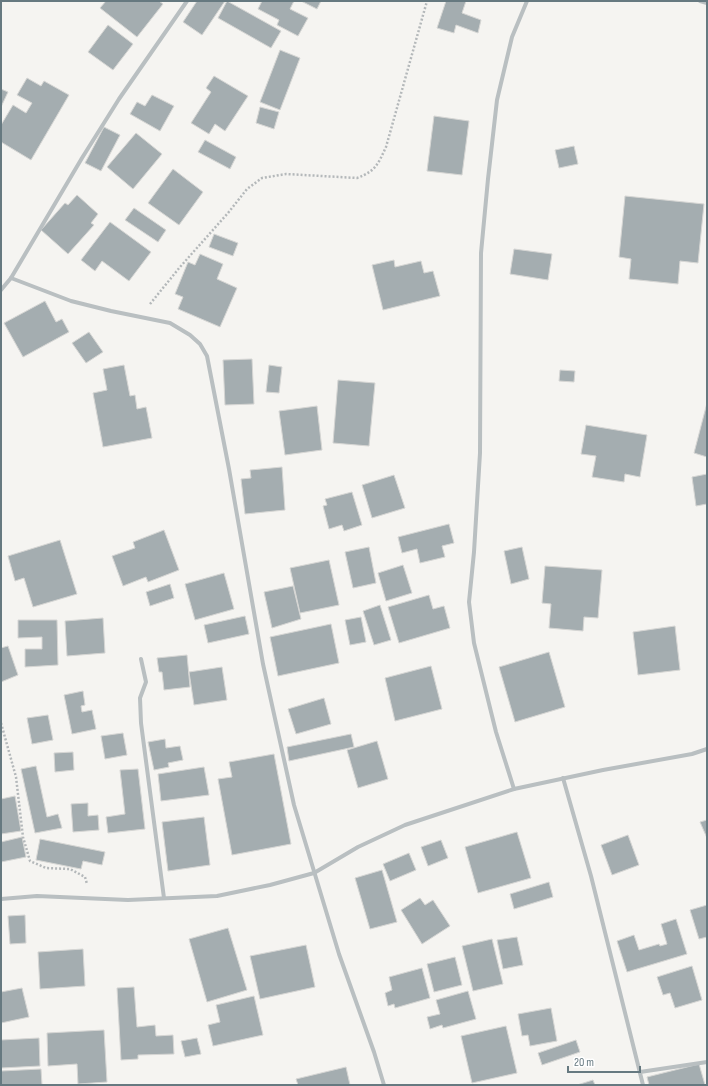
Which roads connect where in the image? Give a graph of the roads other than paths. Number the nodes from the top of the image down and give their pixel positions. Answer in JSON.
{"nodes":[{"id":1,"x":187,"y":1,"type":"edge"},
{"id":2,"x":527,"y":1,"type":"edge"},
{"id":3,"x":700,"y":1,"type":"edge"},
{"id":4,"x":707,"y":3,"type":"edge"},
{"id":5,"x":11,"y":278,"type":"junction"},
{"id":6,"x":1,"y":290,"type":"edge"},
{"id":7,"x":141,"y":659,"type":"dead end"},
{"id":8,"x":707,"y":749,"type":"edge"},
{"id":9,"x":562,"y":778,"type":"junction"},
{"id":10,"x":514,"y":789,"type":"junction"},
{"id":11,"x":314,"y":873,"type":"junction"},
{"id":12,"x":164,"y":898,"type":"junction"},
{"id":13,"x":1,"y":899,"type":"edge"},
{"id":14,"x":707,"y":1062,"type":"edge"},
{"id":15,"x":640,"y":1072,"type":"junction"},
{"id":16,"x":384,"y":1085,"type":"edge"},
{"id":17,"x":643,"y":1085,"type":"edge"}],
"edges":[{"from":1,"to":5,"type":"street"},
{"from":2,"to":10,"type":"street"},
{"from":3,"to":4,"type":"street"},
{"from":5,"to":6,"type":"street"},
{"from":5,"to":11,"type":"street"},
{"from":7,"to":12,"type":"street"},
{"from":8,"to":9,"type":"street"},
{"from":9,"to":10,"type":"street"},
{"from":9,"to":15,"type":"street"},
{"from":10,"to":11,"type":"street"},
{"from":11,"to":12,"type":"street"},
{"from":11,"to":16,"type":"street"},
{"from":12,"to":13,"type":"street"},
{"from":14,"to":15,"type":"street"},
{"from":15,"to":17,"type":"street"}]}
